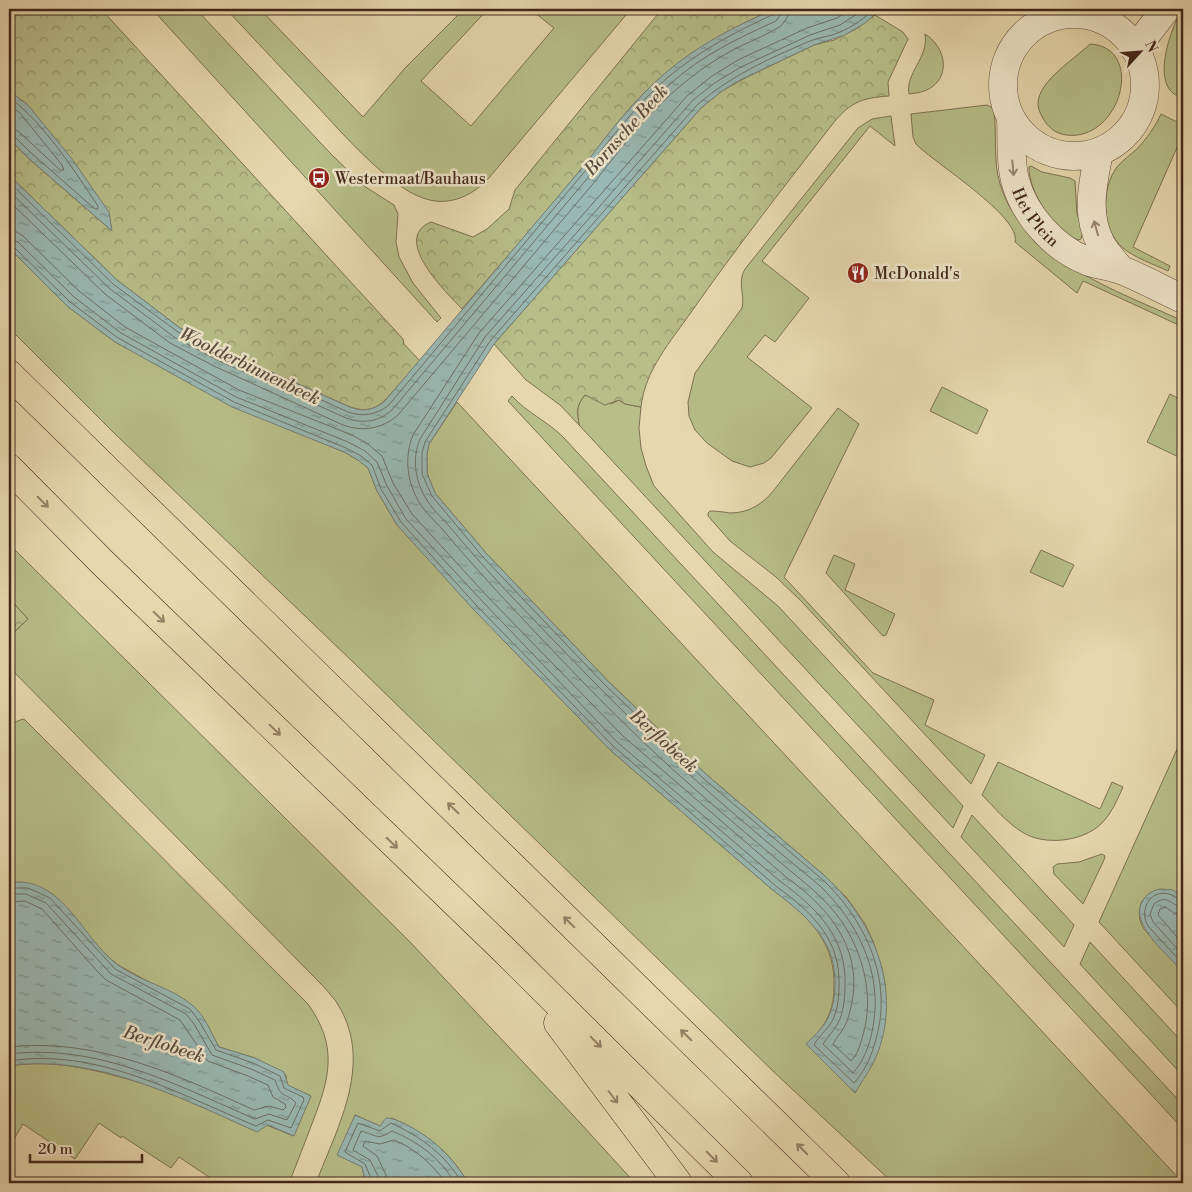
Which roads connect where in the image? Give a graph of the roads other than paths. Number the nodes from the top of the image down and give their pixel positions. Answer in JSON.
{"nodes":[{"id":1,"x":1166,"y":9,"type":"edge"},
{"id":2,"x":1078,"y":11,"type":"edge"},
{"id":3,"x":1136,"y":49,"type":"junction"},
{"id":4,"x":1012,"y":119,"type":"junction"},
{"id":5,"x":1099,"y":152,"type":"junction"},
{"id":6,"x":1120,"y":269,"type":"junction"},
{"id":7,"x":1183,"y":299,"type":"edge"},
{"id":8,"x":9,"y":374,"type":"edge"},
{"id":9,"x":9,"y":468,"type":"edge"},
{"id":10,"x":500,"y":946,"type":"junction"},
{"id":11,"x":678,"y":1183,"type":"edge"},
{"id":12,"x":739,"y":1183,"type":"edge"},
{"id":13,"x":836,"y":1183,"type":"edge"}],
"edges":[{"from":1,"to":3,"type":"street"},
{"from":2,"to":3,"type":"street"},
{"from":2,"to":4,"type":"street"},
{"from":3,"to":5,"type":"street"},
{"from":4,"to":5,"type":"street"},
{"from":4,"to":6,"type":"street","name":"Het Plein","one_way":true},
{"from":6,"to":5,"type":"street","name":"Het Plein","one_way":true},
{"from":6,"to":7,"type":"street","name":"Het Plein"},
{"from":13,"to":8,"type":"highway","one_way":true},
{"from":9,"to":10,"type":"highway","one_way":true},
{"from":10,"to":11,"type":"highway","one_way":true},
{"from":10,"to":12,"type":"highway","one_way":true}]}
